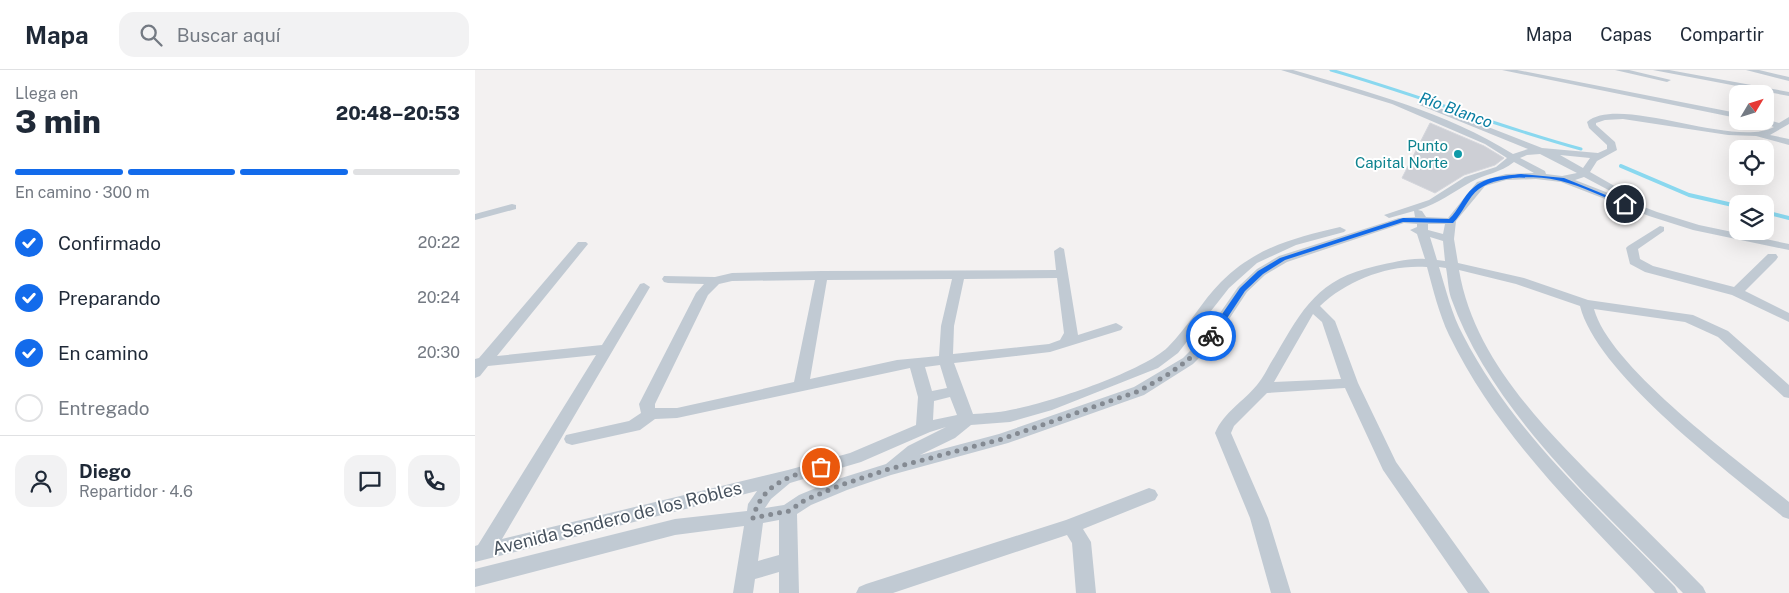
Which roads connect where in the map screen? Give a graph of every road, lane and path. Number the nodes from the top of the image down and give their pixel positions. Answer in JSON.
{"nodes":[{"id":1,"x":1285,"y":70,"type":"edge"},
{"id":2,"x":1310,"y":70,"type":"edge"},
{"id":3,"x":1506,"y":70,"type":"edge"},
{"id":4,"x":1619,"y":70,"type":"edge"},
{"id":5,"x":1657,"y":70,"type":"edge"},
{"id":6,"x":1750,"y":70,"type":"edge"},
{"id":7,"x":1789,"y":79,"type":"edge"},
{"id":8,"x":1694,"y":81,"type":"junction"},
{"id":9,"x":1729,"y":91,"type":"edge"},
{"id":10,"x":1789,"y":94,"type":"edge"},
{"id":11,"x":1774,"y":100,"type":"edge"},
{"id":12,"x":1789,"y":102,"type":"edge"},
{"id":13,"x":1729,"y":114,"type":"edge"},
{"id":14,"x":1789,"y":120,"type":"edge"},
{"id":15,"x":1776,"y":129,"type":"junction"},
{"id":16,"x":1757,"y":134,"type":"junction"},
{"id":17,"x":1789,"y":135,"type":"edge"},
{"id":18,"x":1789,"y":142,"type":"edge"},
{"id":19,"x":1543,"y":151,"type":"junction"},
{"id":20,"x":1599,"y":156,"type":"junction"},
{"id":21,"x":1513,"y":157,"type":"junction"},
{"id":22,"x":1585,"y":172,"type":"junction"},
{"id":23,"x":1562,"y":179,"type":"junction"},
{"id":24,"x":1433,"y":202,"type":"junction"},
{"id":25,"x":512,"y":207,"type":"dead end"},
{"id":26,"x":475,"y":217,"type":"edge"},
{"id":27,"x":1455,"y":217,"type":"junction"},
{"id":28,"x":1420,"y":220,"type":"junction"},
{"id":29,"x":1729,"y":226,"type":"edge"},
{"id":30,"x":1660,"y":229,"type":"dead end"},
{"id":31,"x":1774,"y":235,"type":"edge"},
{"id":32,"x":1789,"y":238,"type":"edge"},
{"id":33,"x":1448,"y":239,"type":"junction"},
{"id":34,"x":582,"y":244,"type":"dead end"},
{"id":35,"x":1789,"y":247,"type":"edge"},
{"id":36,"x":1060,"y":251,"type":"dead end"},
{"id":37,"x":1772,"y":257,"type":"dead end"},
{"id":38,"x":1434,"y":266,"type":"junction"},
{"id":39,"x":1454,"y":269,"type":"junction"},
{"id":40,"x":959,"y":274,"type":"junction"},
{"id":41,"x":1062,"y":274,"type":"junction"},
{"id":42,"x":822,"y":275,"type":"junction"},
{"id":43,"x":668,"y":279,"type":"dead end"},
{"id":44,"x":715,"y":281,"type":"junction"},
{"id":45,"x":644,"y":287,"type":"dead end"},
{"id":46,"x":1737,"y":292,"type":"junction"},
{"id":47,"x":1587,"y":304,"type":"junction"},
{"id":48,"x":1312,"y":306,"type":"junction"},
{"id":49,"x":1789,"y":318,"type":"edge"},
{"id":50,"x":1116,"y":327,"type":"dead end"},
{"id":51,"x":1065,"y":343,"type":"junction"},
{"id":52,"x":607,"y":349,"type":"junction"},
{"id":53,"x":946,"y":358,"type":"junction"},
{"id":54,"x":916,"y":362,"type":"junction"},
{"id":55,"x":478,"y":366,"type":"edge"},
{"id":56,"x":1350,"y":383,"type":"junction"},
{"id":57,"x":801,"y":385,"type":"junction"},
{"id":58,"x":1263,"y":388,"type":"junction"},
{"id":59,"x":955,"y":391,"type":"junction"},
{"id":60,"x":1789,"y":392,"type":"edge"},
{"id":61,"x":926,"y":397,"type":"junction"},
{"id":62,"x":651,"y":414,"type":"junction"},
{"id":63,"x":967,"y":420,"type":"junction"},
{"id":64,"x":924,"y":428,"type":"junction"},
{"id":65,"x":572,"y":440,"type":"dead end"},
{"id":66,"x":889,"y":469,"type":"junction"},
{"id":67,"x":788,"y":476,"type":"junction"},
{"id":68,"x":1149,"y":495,"type":"dead end"},
{"id":69,"x":789,"y":511,"type":"junction"},
{"id":70,"x":1789,"y":512,"type":"edge"},
{"id":71,"x":753,"y":518,"type":"junction"},
{"id":72,"x":1071,"y":526,"type":"junction"},
{"id":73,"x":480,"y":552,"type":"edge"},
{"id":74,"x":787,"y":561,"type":"junction"},
{"id":75,"x":746,"y":573,"type":"junction"},
{"id":76,"x":475,"y":578,"type":"edge"},
{"id":77,"x":912,"y":585,"type":"edge"},
{"id":78,"x":743,"y":593,"type":"edge"},
{"id":79,"x":789,"y":593,"type":"edge"},
{"id":80,"x":866,"y":593,"type":"edge"},
{"id":81,"x":1086,"y":593,"type":"edge"},
{"id":82,"x":1281,"y":593,"type":"edge"},
{"id":83,"x":1481,"y":593,"type":"edge"},
{"id":84,"x":1668,"y":593,"type":"edge"},
{"id":85,"x":1696,"y":593,"type":"edge"}],
"edges":[{"from":1,"to":21,"type":"street"},
{"from":2,"to":19,"type":"street"},
{"from":3,"to":13,"type":"street"},
{"from":4,"to":8,"type":"street"},
{"from":5,"to":8,"type":"street"},
{"from":6,"to":7,"type":"street"},
{"from":8,"to":9,"type":"street"},
{"from":8,"to":10,"type":"street"},
{"from":11,"to":12,"type":"street"},
{"from":14,"to":15,"type":"street"},
{"from":15,"to":16,"type":"street"},
{"from":15,"to":17,"type":"street"},
{"from":16,"to":18,"type":"street"},
{"from":16,"to":20,"type":"street"},
{"from":19,"to":20,"type":"street","name":"Avenida Sendero de los Robles"},
{"from":19,"to":21,"type":"street","name":"Avenida Sendero de los Robles"},
{"from":19,"to":22,"type":"street"},
{"from":20,"to":22,"type":"street"},
{"from":21,"to":23,"type":"street"},
{"from":21,"to":24,"type":"street","name":"Avenida Sendero de los Robles"},
{"from":22,"to":23,"type":"street"},
{"from":22,"to":29,"type":"street"},
{"from":23,"to":27,"type":"street"},
{"from":23,"to":35,"type":"street"},
{"from":24,"to":27,"type":"street"},
{"from":24,"to":28,"type":"street","name":"Avenida Sendero de los Robles"},
{"from":25,"to":26,"type":"street"},
{"from":27,"to":28,"type":"street","name":"Avenida Sendero de los Robles"},
{"from":27,"to":33,"type":"street"},
{"from":28,"to":33,"type":"street"},
{"from":28,"to":38,"type":"street"},
{"from":28,"to":63,"type":"street","name":"Avenida Sendero de los Robles"},
{"from":28,"to":66,"type":"street","name":"Avenida Sendero de los Robles"},
{"from":30,"to":46,"type":"street"},
{"from":31,"to":32,"type":"street"},
{"from":33,"to":39,"type":"street"},
{"from":34,"to":55,"type":"street"},
{"from":36,"to":41,"type":"street"},
{"from":37,"to":46,"type":"street"},
{"from":38,"to":39,"type":"street"},
{"from":38,"to":48,"type":"street"},
{"from":38,"to":84,"type":"street"},
{"from":39,"to":47,"type":"street"},
{"from":39,"to":85,"type":"street"},
{"from":40,"to":41,"type":"street"},
{"from":40,"to":42,"type":"street"},
{"from":40,"to":53,"type":"street"},
{"from":41,"to":51,"type":"street"},
{"from":42,"to":44,"type":"street"},
{"from":42,"to":57,"type":"street"},
{"from":43,"to":44,"type":"street"},
{"from":44,"to":62,"type":"street"},
{"from":45,"to":52,"type":"street"},
{"from":46,"to":49,"type":"street"},
{"from":47,"to":60,"type":"street"},
{"from":47,"to":70,"type":"street"},
{"from":48,"to":56,"type":"street"},
{"from":48,"to":58,"type":"street"},
{"from":50,"to":51,"type":"street"},
{"from":51,"to":53,"type":"street"},
{"from":52,"to":55,"type":"street"},
{"from":52,"to":73,"type":"street"},
{"from":53,"to":54,"type":"street"},
{"from":53,"to":59,"type":"street"},
{"from":54,"to":57,"type":"street"},
{"from":54,"to":61,"type":"street"},
{"from":56,"to":58,"type":"street"},
{"from":56,"to":83,"type":"street"},
{"from":57,"to":62,"type":"street"},
{"from":58,"to":82,"type":"street"},
{"from":59,"to":61,"type":"street"},
{"from":59,"to":63,"type":"street"},
{"from":61,"to":64,"type":"street"},
{"from":62,"to":65,"type":"street"},
{"from":63,"to":64,"type":"street","name":"Avenida Sendero de los Robles"},
{"from":63,"to":66,"type":"street"},
{"from":64,"to":67,"type":"street","name":"Avenida Sendero de los Robles"},
{"from":66,"to":69,"type":"street","name":"Avenida Sendero de los Robles"},
{"from":67,"to":71,"type":"street"},
{"from":67,"to":73,"type":"street","name":"Avenida Sendero de los Robles"},
{"from":68,"to":72,"type":"street"},
{"from":69,"to":71,"type":"street","name":"Avenida Sendero de los Robles"},
{"from":69,"to":74,"type":"street"},
{"from":71,"to":75,"type":"street"},
{"from":71,"to":76,"type":"street","name":"Avenida Sendero de los Robles"},
{"from":72,"to":77,"type":"street"},
{"from":72,"to":81,"type":"street"},
{"from":74,"to":75,"type":"street"},
{"from":74,"to":79,"type":"street"},
{"from":75,"to":78,"type":"street"},
{"from":77,"to":80,"type":"street"}]}
